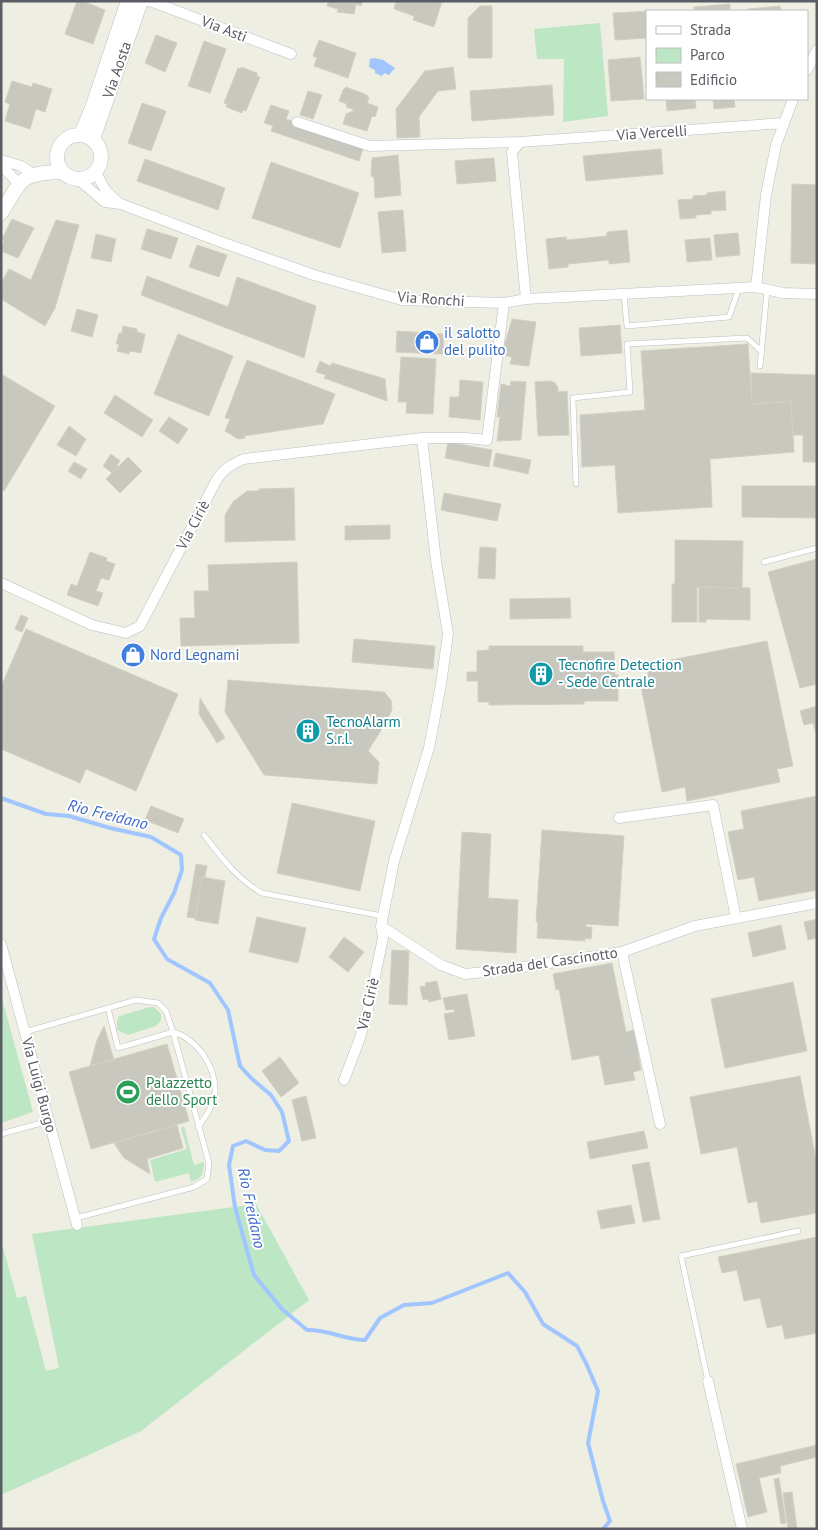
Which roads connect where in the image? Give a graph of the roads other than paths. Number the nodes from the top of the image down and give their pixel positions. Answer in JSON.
{"nodes":[{"id":1,"x":133,"y":2,"type":"edge"},
{"id":2,"x":817,"y":50,"type":"edge"},
{"id":3,"x":291,"y":54,"type":"dead end"},
{"id":4,"x":808,"y":68,"type":"edge"},
{"id":5,"x":793,"y":100,"type":"edge"},
{"id":6,"x":297,"y":122,"type":"dead end"},
{"id":7,"x":784,"y":124,"type":"junction"},
{"id":8,"x":87,"y":137,"type":"junction"},
{"id":9,"x":520,"y":142,"type":"junction"},
{"id":10,"x":1,"y":160,"type":"edge"},
{"id":11,"x":1,"y":165,"type":"edge"},
{"id":12,"x":60,"y":166,"type":"junction"},
{"id":13,"x":38,"y":173,"type":"junction"},
{"id":14,"x":96,"y":173,"type":"junction"},
{"id":15,"x":79,"y":180,"type":"junction"},
{"id":16,"x":19,"y":184,"type":"junction"},
{"id":17,"x":121,"y":204,"type":"junction"},
{"id":18,"x":1,"y":213,"type":"edge"},
{"id":19,"x":756,"y":287,"type":"junction"},
{"id":20,"x":739,"y":288,"type":"junction"},
{"id":21,"x":767,"y":290,"type":"junction"},
{"id":22,"x":624,"y":294,"type":"junction"},
{"id":23,"x":817,"y":294,"type":"edge"},
{"id":24,"x":526,"y":300,"type":"junction"},
{"id":25,"x":504,"y":303,"type":"junction"},
{"id":26,"x":762,"y":352,"type":"junction"},
{"id":27,"x":760,"y":366,"type":"dead end"},
{"id":28,"x":422,"y":438,"type":"junction"},
{"id":29,"x":576,"y":484,"type":"dead end"},
{"id":30,"x":817,"y":548,"type":"edge"},
{"id":31,"x":764,"y":562,"type":"dead end"},
{"id":32,"x":1,"y":583,"type":"edge"},
{"id":33,"x":619,"y":818,"type":"dead end"},
{"id":34,"x":204,"y":835,"type":"dead end"},
{"id":35,"x":817,"y":903,"type":"edge"},
{"id":36,"x":736,"y":918,"type":"junction"},
{"id":37,"x":382,"y":921,"type":"junction"},
{"id":38,"x":1,"y":944,"type":"edge"},
{"id":39,"x":622,"y":952,"type":"junction"},
{"id":40,"x":108,"y":1008,"type":"junction"},
{"id":41,"x":25,"y":1032,"type":"junction"},
{"id":42,"x":173,"y":1032,"type":"junction"},
{"id":43,"x":344,"y":1080,"type":"dead end"},
{"id":44,"x":49,"y":1121,"type":"junction"},
{"id":45,"x":660,"y":1124,"type":"dead end"},
{"id":46,"x":198,"y":1127,"type":"junction"},
{"id":47,"x":1,"y":1134,"type":"edge"},
{"id":48,"x":76,"y":1222,"type":"joint"},
{"id":49,"x":798,"y":1231,"type":"dead end"},
{"id":50,"x":708,"y":1381,"type":"joint"},
{"id":51,"x":742,"y":1529,"type":"edge"}],
"edges":[{"from":1,"to":3,"type":"street","name":"Via Asti"},
{"from":1,"to":8,"type":"street","name":"Via Aosta"},
{"from":2,"to":4,"type":"street"},
{"from":5,"to":7,"type":"street"},
{"from":6,"to":9,"type":"street","name":"Via Vercelli"},
{"from":7,"to":9,"type":"street","name":"Via Vercelli"},
{"from":7,"to":19,"type":"street"},
{"from":8,"to":12,"type":"street"},
{"from":8,"to":14,"type":"street"},
{"from":9,"to":24,"type":"street"},
{"from":10,"to":13,"type":"street"},
{"from":11,"to":16,"type":"street"},
{"from":12,"to":13,"type":"street"},
{"from":12,"to":15,"type":"street"},
{"from":13,"to":16,"type":"street"},
{"from":14,"to":15,"type":"street"},
{"from":14,"to":17,"type":"street","name":"Via Ronchi"},
{"from":15,"to":17,"type":"street","name":"Via Ronchi"},
{"from":16,"to":18,"type":"street"},
{"from":17,"to":25,"type":"street","name":"Via Ronchi"},
{"from":19,"to":20,"type":"street","name":"Via Ronchi"},
{"from":19,"to":21,"type":"street"},
{"from":20,"to":22,"type":"street","name":"Via Ronchi"},
{"from":20,"to":22,"type":"lane"},
{"from":21,"to":23,"type":"street"},
{"from":21,"to":26,"type":"lane"},
{"from":22,"to":24,"type":"street","name":"Via Ronchi"},
{"from":24,"to":25,"type":"street","name":"Via Ronchi"},
{"from":25,"to":28,"type":"street","name":"Via Ciriè"},
{"from":26,"to":27,"type":"lane"},
{"from":26,"to":29,"type":"lane"},
{"from":28,"to":32,"type":"street","name":"Via Ciriè"},
{"from":28,"to":37,"type":"street","name":"Via Ciriè"},
{"from":30,"to":31,"type":"lane"},
{"from":33,"to":36,"type":"street"},
{"from":34,"to":37,"type":"lane"},
{"from":35,"to":36,"type":"street","name":"Strada del Cascinotto"},
{"from":36,"to":39,"type":"street","name":"Strada del Cascinotto"},
{"from":37,"to":39,"type":"street","name":"Strada del Cascinotto"},
{"from":37,"to":43,"type":"street","name":"Via Ciriè"},
{"from":38,"to":41,"type":"street","name":"Via Luigi Burgo"},
{"from":39,"to":45,"type":"street"},
{"from":40,"to":41,"type":"lane"},
{"from":40,"to":42,"type":"lane"},
{"from":40,"to":42,"type":"lane"},
{"from":41,"to":44,"type":"street","name":"Via Luigi Burgo"},
{"from":42,"to":46,"type":"lane"},
{"from":42,"to":46,"type":"lane"},
{"from":44,"to":47,"type":"lane"},
{"from":44,"to":48,"type":"street","name":"Via Luigi Burgo"},
{"from":46,"to":48,"type":"lane"},
{"from":49,"to":50,"type":"lane"},
{"from":50,"to":51,"type":"street"}]}
